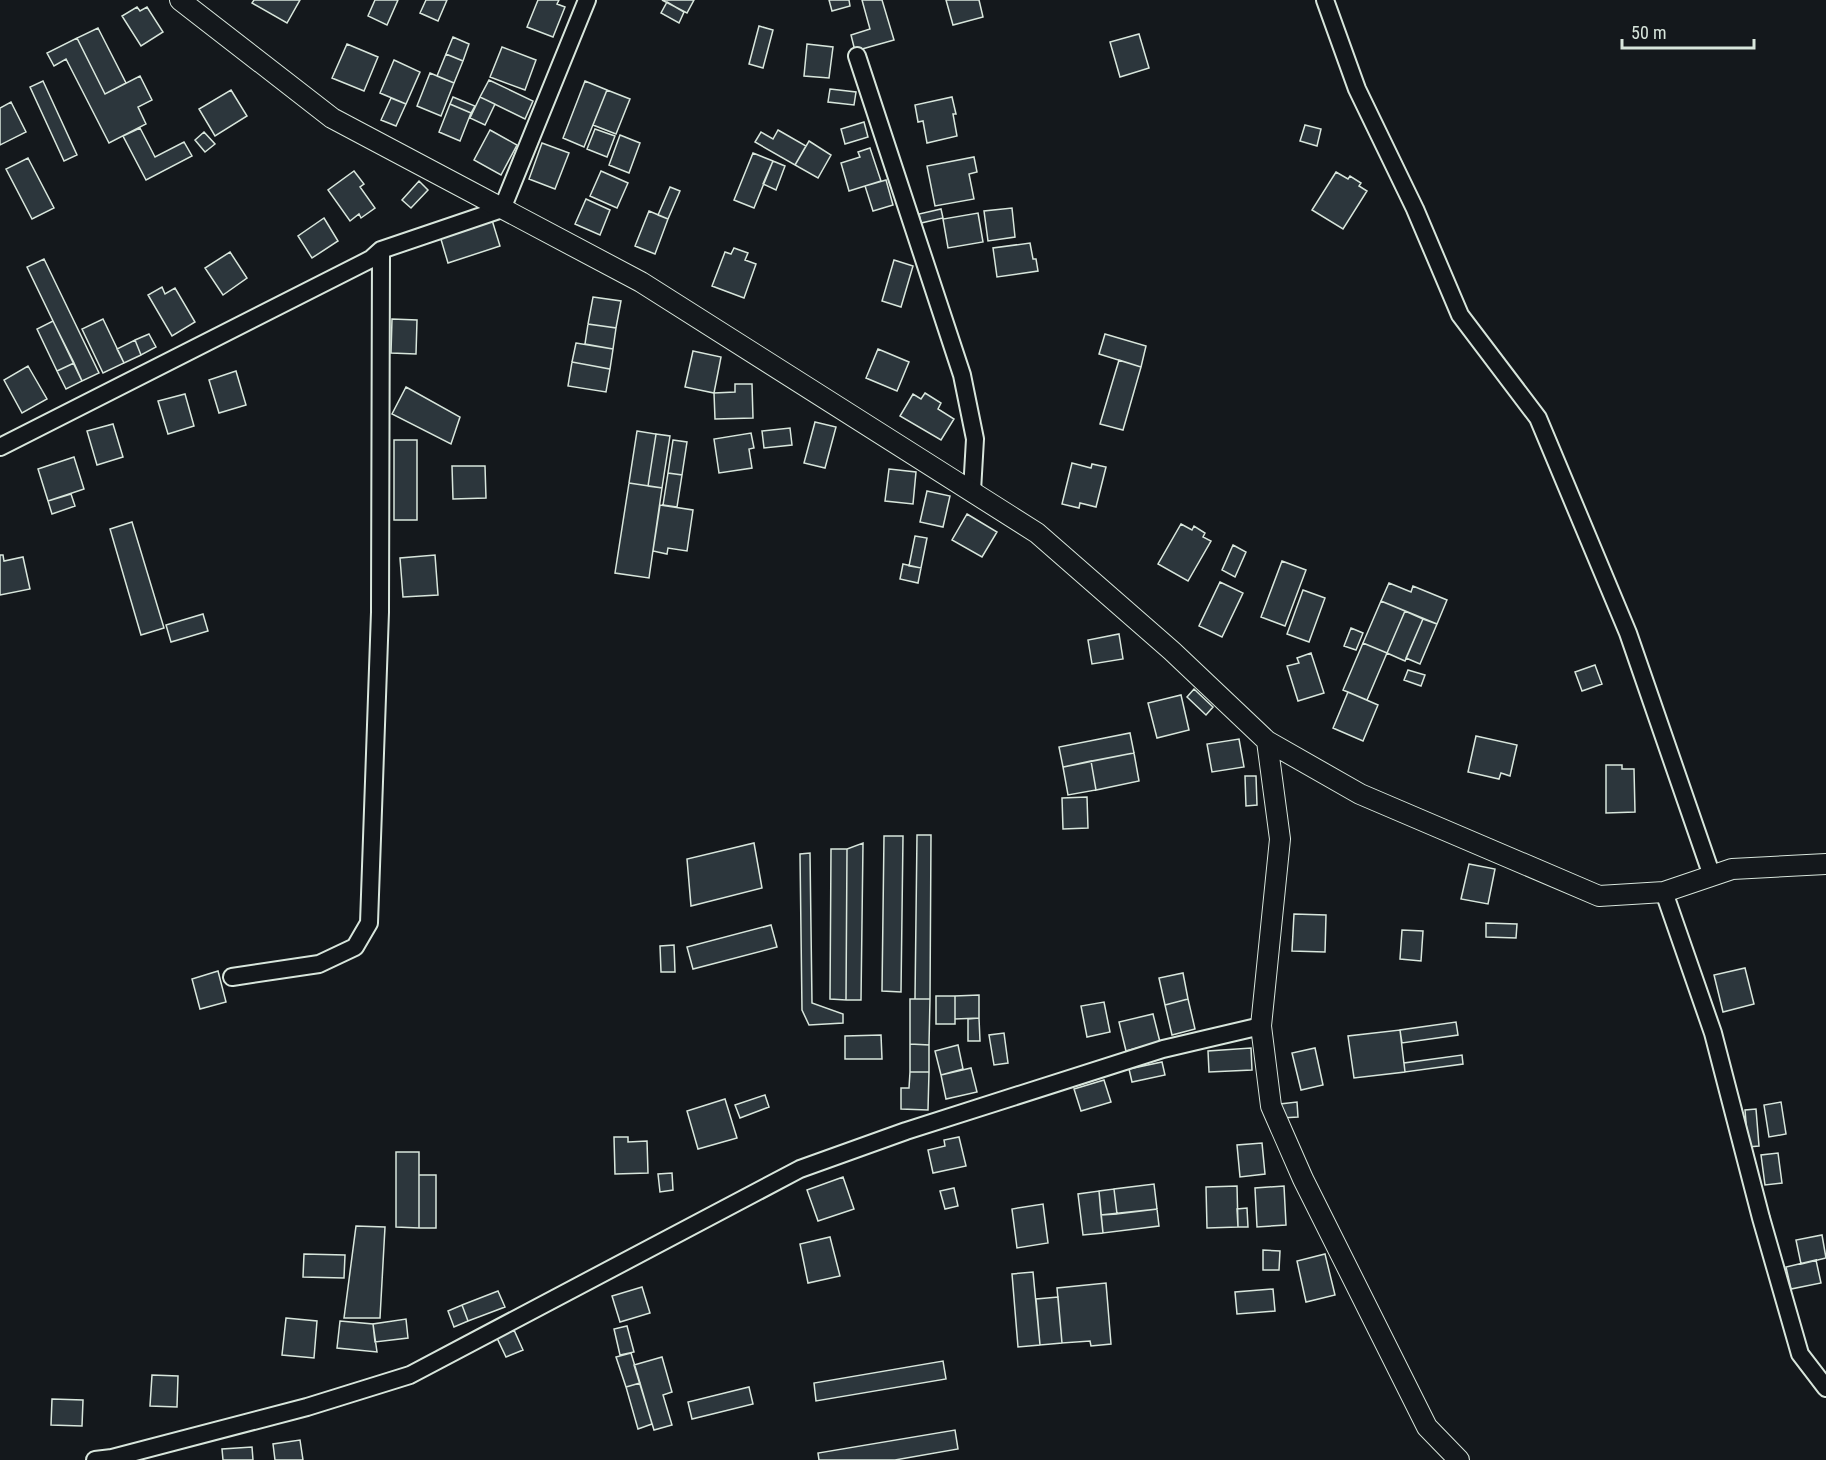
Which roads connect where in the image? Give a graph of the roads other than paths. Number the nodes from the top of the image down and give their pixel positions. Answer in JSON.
{"nodes":[{"id":1,"x":180,"y":0,"type":"edge"},
{"id":2,"x":587,"y":0,"type":"edge"},
{"id":3,"x":1325,"y":0,"type":"edge"},
{"id":4,"x":857,"y":56,"type":"dead end"},
{"id":5,"x":502,"y":209,"type":"junction"},
{"id":6,"x":381,"y":250,"type":"junction"},
{"id":7,"x":0,"y":447,"type":"edge"},
{"id":8,"x":972,"y":491,"type":"junction"},
{"id":9,"x":1267,"y":741,"type":"junction"},
{"id":10,"x":1826,"y":864,"type":"edge"},
{"id":11,"x":1712,"y":876,"type":"junction"},
{"id":12,"x":1664,"y":892,"type":"junction"},
{"id":13,"x":232,"y":977,"type":"dead end"},
{"id":14,"x":1261,"y":1026,"type":"junction"},
{"id":15,"x":1826,"y":1388,"type":"edge"},
{"id":16,"x":95,"y":1460,"type":"edge"},
{"id":17,"x":1459,"y":1460,"type":"edge"}],
"edges":[{"from":1,"to":5,"type":"street"},
{"from":2,"to":5,"type":"street"},
{"from":3,"to":11,"type":"street"},
{"from":4,"to":8,"type":"street"},
{"from":5,"to":6,"type":"street"},
{"from":5,"to":8,"type":"street"},
{"from":6,"to":7,"type":"street"},
{"from":6,"to":13,"type":"street"},
{"from":8,"to":9,"type":"street"},
{"from":9,"to":12,"type":"street"},
{"from":9,"to":14,"type":"street"},
{"from":10,"to":11,"type":"street"},
{"from":11,"to":12,"type":"street"},
{"from":12,"to":15,"type":"street"},
{"from":14,"to":16,"type":"street"},
{"from":14,"to":17,"type":"street"}]}
